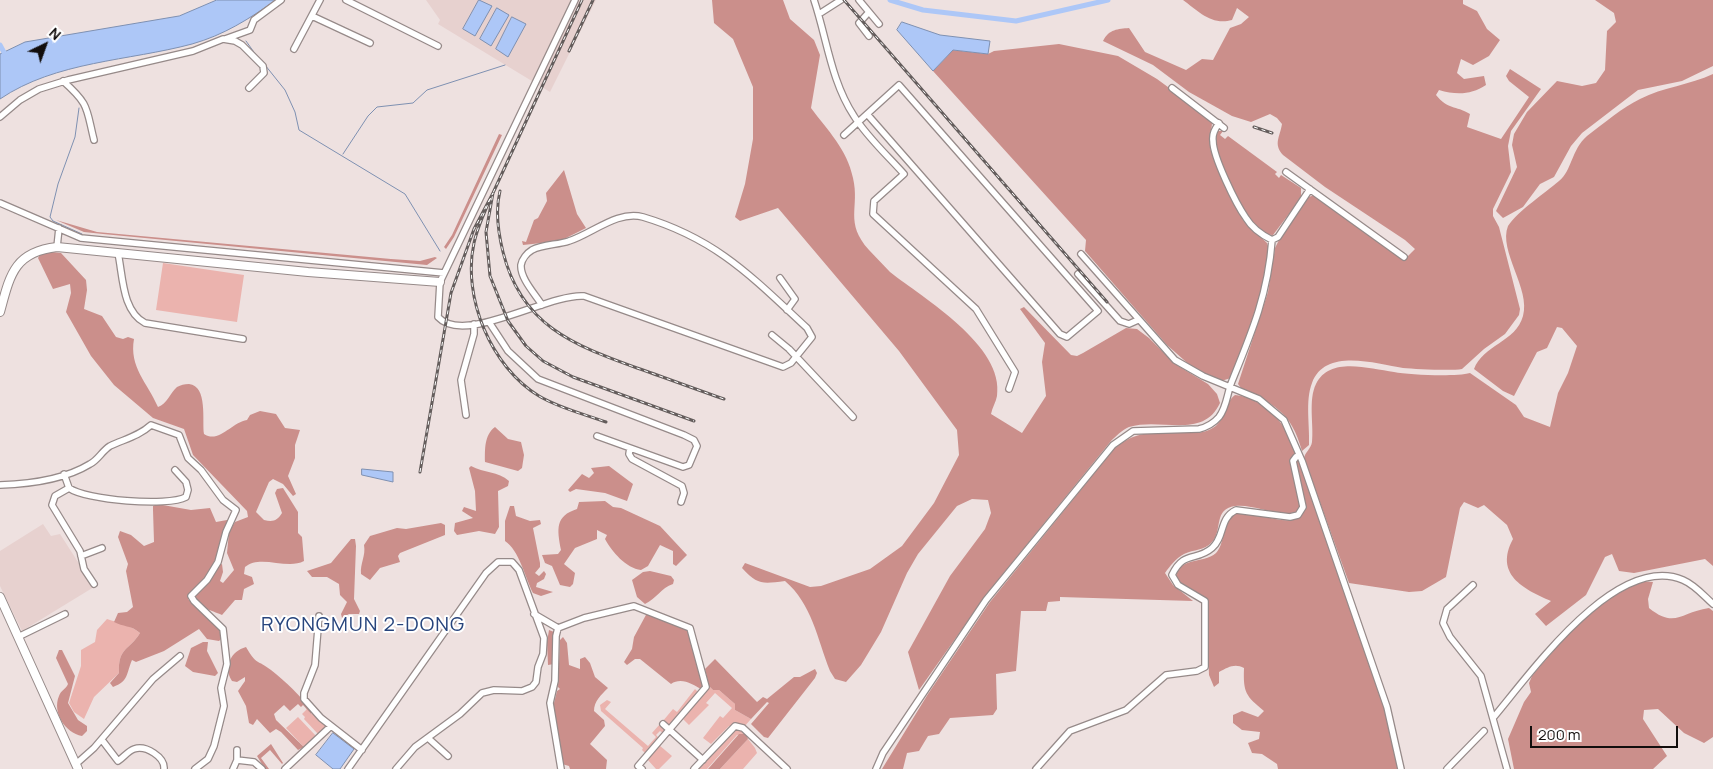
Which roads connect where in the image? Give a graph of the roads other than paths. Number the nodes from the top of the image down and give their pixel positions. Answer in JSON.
{"nodes":[{"id":1,"x":281,"y":0,"type":"edge"},
{"id":2,"x":320,"y":0,"type":"edge"},
{"id":3,"x":346,"y":0,"type":"edge"},
{"id":4,"x":575,"y":0,"type":"edge"},
{"id":5,"x":814,"y":0,"type":"edge"},
{"id":6,"x":841,"y":0,"type":"edge"},
{"id":7,"x":859,"y":0,"type":"edge"},
{"id":8,"x":869,"y":12,"type":"junction"},
{"id":9,"x":819,"y":14,"type":"junction"},
{"id":10,"x":312,"y":16,"type":"junction"},
{"id":11,"x":879,"y":24,"type":"dead end"},
{"id":12,"x":869,"y":36,"type":"dead end"},
{"id":13,"x":223,"y":40,"type":"junction"},
{"id":14,"x":370,"y":43,"type":"dead end"},
{"id":15,"x":438,"y":46,"type":"dead end"},
{"id":16,"x":294,"y":49,"type":"dead end"},
{"id":17,"x":63,"y":81,"type":"junction"},
{"id":18,"x":249,"y":88,"type":"dead end"},
{"id":19,"x":1172,"y":88,"type":"dead end"},
{"id":20,"x":867,"y":114,"type":"junction"},
{"id":21,"x":0,"y":117,"type":"edge"},
{"id":22,"x":858,"y":122,"type":"junction"},
{"id":23,"x":1219,"y":123,"type":"junction"},
{"id":24,"x":1224,"y":128,"type":"dead end"},
{"id":25,"x":844,"y":135,"type":"dead end"},
{"id":26,"x":94,"y":140,"type":"dead end"},
{"id":27,"x":890,"y":140,"type":"junction"},
{"id":28,"x":881,"y":148,"type":"junction"},
{"id":29,"x":913,"y":166,"type":"junction"},
{"id":30,"x":1286,"y":172,"type":"dead end"},
{"id":31,"x":904,"y":174,"type":"junction"},
{"id":32,"x":1310,"y":189,"type":"junction"},
{"id":33,"x":0,"y":202,"type":"edge"},
{"id":34,"x":59,"y":228,"type":"junction"},
{"id":35,"x":1272,"y":240,"type":"junction"},
{"id":36,"x":57,"y":247,"type":"junction"},
{"id":37,"x":118,"y":253,"type":"junction"},
{"id":38,"x":1081,"y":254,"type":"dead end"},
{"id":39,"x":1404,"y":257,"type":"dead end"},
{"id":40,"x":444,"y":273,"type":"junction"},
{"id":41,"x":1078,"y":274,"type":"dead end"},
{"id":42,"x":780,"y":278,"type":"dead end"},
{"id":43,"x":440,"y":282,"type":"junction"},
{"id":44,"x":542,"y":305,"type":"junction"},
{"id":45,"x":787,"y":310,"type":"junction"},
{"id":46,"x":0,"y":312,"type":"edge"},
{"id":47,"x":1138,"y":320,"type":"junction"},
{"id":48,"x":489,"y":322,"type":"junction"},
{"id":49,"x":474,"y":324,"type":"junction"},
{"id":50,"x":772,"y":335,"type":"dead end"},
{"id":51,"x":243,"y":339,"type":"dead end"},
{"id":52,"x":796,"y":357,"type":"junction"},
{"id":53,"x":1230,"y":387,"type":"junction"},
{"id":54,"x":1008,"y":389,"type":"dead end"},
{"id":55,"x":466,"y":415,"type":"dead end"},
{"id":56,"x":853,"y":417,"type":"dead end"},
{"id":57,"x":597,"y":436,"type":"dead end"},
{"id":58,"x":630,"y":448,"type":"junction"},
{"id":59,"x":1296,"y":456,"type":"dead end"},
{"id":60,"x":176,"y":470,"type":"dead end"},
{"id":61,"x":64,"y":474,"type":"junction"},
{"id":62,"x":0,"y":485,"type":"edge"},
{"id":63,"x":68,"y":488,"type":"junction"},
{"id":64,"x":681,"y":502,"type":"dead end"},
{"id":65,"x":102,"y":548,"type":"dead end"},
{"id":66,"x":81,"y":556,"type":"junction"},
{"id":67,"x":94,"y":584,"type":"dead end"},
{"id":68,"x":1473,"y":586,"type":"dead end"},
{"id":69,"x":0,"y":597,"type":"edge"},
{"id":70,"x":1713,"y":604,"type":"edge"},
{"id":71,"x":65,"y":614,"type":"dead end"},
{"id":72,"x":534,"y":614,"type":"junction"},
{"id":73,"x":319,"y":616,"type":"dead end"},
{"id":74,"x":558,"y":628,"type":"junction"},
{"id":75,"x":18,"y":637,"type":"junction"},
{"id":76,"x":180,"y":656,"type":"dead end"},
{"id":77,"x":1493,"y":718,"type":"junction"},
{"id":78,"x":663,"y":724,"type":"dead end"},
{"id":79,"x":331,"y":726,"type":"junction"},
{"id":80,"x":670,"y":730,"type":"junction"},
{"id":81,"x":1484,"y":731,"type":"dead end"},
{"id":82,"x":428,"y":738,"type":"junction"},
{"id":83,"x":102,"y":740,"type":"junction"},
{"id":84,"x":237,"y":750,"type":"dead end"},
{"id":85,"x":362,"y":750,"type":"junction"},
{"id":86,"x":448,"y":756,"type":"dead end"},
{"id":87,"x":237,"y":760,"type":"junction"},
{"id":88,"x":703,"y":760,"type":"junction"},
{"id":89,"x":77,"y":766,"type":"edge"},
{"id":90,"x":638,"y":768,"type":"edge"},
{"id":91,"x":164,"y":769,"type":"edge"},
{"id":92,"x":195,"y":769,"type":"edge"},
{"id":93,"x":233,"y":769,"type":"edge"},
{"id":94,"x":262,"y":769,"type":"edge"},
{"id":95,"x":285,"y":769,"type":"edge"},
{"id":96,"x":348,"y":769,"type":"edge"},
{"id":97,"x":396,"y":769,"type":"edge"},
{"id":98,"x":561,"y":769,"type":"edge"},
{"id":99,"x":694,"y":769,"type":"edge"},
{"id":100,"x":787,"y":769,"type":"edge"},
{"id":101,"x":876,"y":769,"type":"edge"},
{"id":102,"x":1036,"y":769,"type":"edge"},
{"id":103,"x":1401,"y":769,"type":"edge"},
{"id":104,"x":1447,"y":769,"type":"edge"},
{"id":105,"x":1507,"y":769,"type":"edge"}],
"edges":[{"from":1,"to":13,"type":"street"},
{"from":2,"to":10,"type":"street"},
{"from":3,"to":15,"type":"street"},
{"from":4,"to":40,"type":"street"},
{"from":5,"to":9,"type":"street"},
{"from":6,"to":9,"type":"street"},
{"from":7,"to":8,"type":"street"},
{"from":8,"to":11,"type":"street"},
{"from":8,"to":12,"type":"street"},
{"from":9,"to":22,"type":"street"},
{"from":10,"to":14,"type":"street"},
{"from":10,"to":16,"type":"street"},
{"from":13,"to":17,"type":"street"},
{"from":13,"to":18,"type":"street"},
{"from":17,"to":21,"type":"street"},
{"from":17,"to":26,"type":"street"},
{"from":19,"to":23,"type":"street"},
{"from":20,"to":22,"type":"street"},
{"from":20,"to":27,"type":"street"},
{"from":20,"to":29,"type":"street"},
{"from":22,"to":25,"type":"street"},
{"from":22,"to":28,"type":"street"},
{"from":23,"to":24,"type":"street"},
{"from":23,"to":35,"type":"street"},
{"from":27,"to":28,"type":"street"},
{"from":27,"to":29,"type":"street"},
{"from":28,"to":31,"type":"street"},
{"from":29,"to":31,"type":"street"},
{"from":30,"to":32,"type":"street"},
{"from":31,"to":54,"type":"street"},
{"from":32,"to":35,"type":"street"},
{"from":32,"to":39,"type":"street"},
{"from":33,"to":34,"type":"street"},
{"from":34,"to":36,"type":"street"},
{"from":34,"to":40,"type":"street"},
{"from":35,"to":53,"type":"street"},
{"from":36,"to":37,"type":"street"},
{"from":36,"to":46,"type":"street"},
{"from":37,"to":43,"type":"street"},
{"from":37,"to":51,"type":"street"},
{"from":38,"to":47,"type":"street"},
{"from":40,"to":43,"type":"street"},
{"from":41,"to":47,"type":"street"},
{"from":42,"to":45,"type":"street"},
{"from":43,"to":49,"type":"street"},
{"from":44,"to":45,"type":"street"},
{"from":44,"to":48,"type":"street"},
{"from":44,"to":52,"type":"street"},
{"from":45,"to":52,"type":"street"},
{"from":47,"to":53,"type":"street"},
{"from":48,"to":49,"type":"street"},
{"from":48,"to":58,"type":"street"},
{"from":49,"to":55,"type":"street"},
{"from":50,"to":52,"type":"street"},
{"from":52,"to":56,"type":"street"},
{"from":53,"to":101,"type":"street"},
{"from":53,"to":103,"type":"street"},
{"from":57,"to":58,"type":"street"},
{"from":58,"to":64,"type":"street"},
{"from":59,"to":102,"type":"street"},
{"from":60,"to":63,"type":"street"},
{"from":61,"to":62,"type":"street"},
{"from":61,"to":63,"type":"street"},
{"from":61,"to":92,"type":"street"},
{"from":63,"to":66,"type":"street"},
{"from":65,"to":66,"type":"street"},
{"from":66,"to":67,"type":"street"},
{"from":68,"to":77,"type":"street"},
{"from":69,"to":75,"type":"street"},
{"from":70,"to":77,"type":"street"},
{"from":71,"to":75,"type":"street"},
{"from":72,"to":74,"type":"street"},
{"from":72,"to":82,"type":"street"},
{"from":72,"to":85,"type":"street"},
{"from":73,"to":79,"type":"street"},
{"from":74,"to":80,"type":"street"},
{"from":74,"to":98,"type":"street"},
{"from":75,"to":89,"type":"street"},
{"from":76,"to":83,"type":"street"},
{"from":77,"to":105,"type":"street"},
{"from":78,"to":80,"type":"street"},
{"from":79,"to":85,"type":"street"},
{"from":79,"to":95,"type":"street"},
{"from":80,"to":88,"type":"street"},
{"from":80,"to":90,"type":"street"},
{"from":81,"to":104,"type":"street"},
{"from":82,"to":86,"type":"street"},
{"from":82,"to":97,"type":"street"},
{"from":83,"to":89,"type":"street"},
{"from":83,"to":91,"type":"street"},
{"from":84,"to":87,"type":"street"},
{"from":85,"to":96,"type":"street"},
{"from":87,"to":93,"type":"street"},
{"from":87,"to":94,"type":"street"},
{"from":88,"to":99,"type":"street"},
{"from":88,"to":100,"type":"street"}]}
